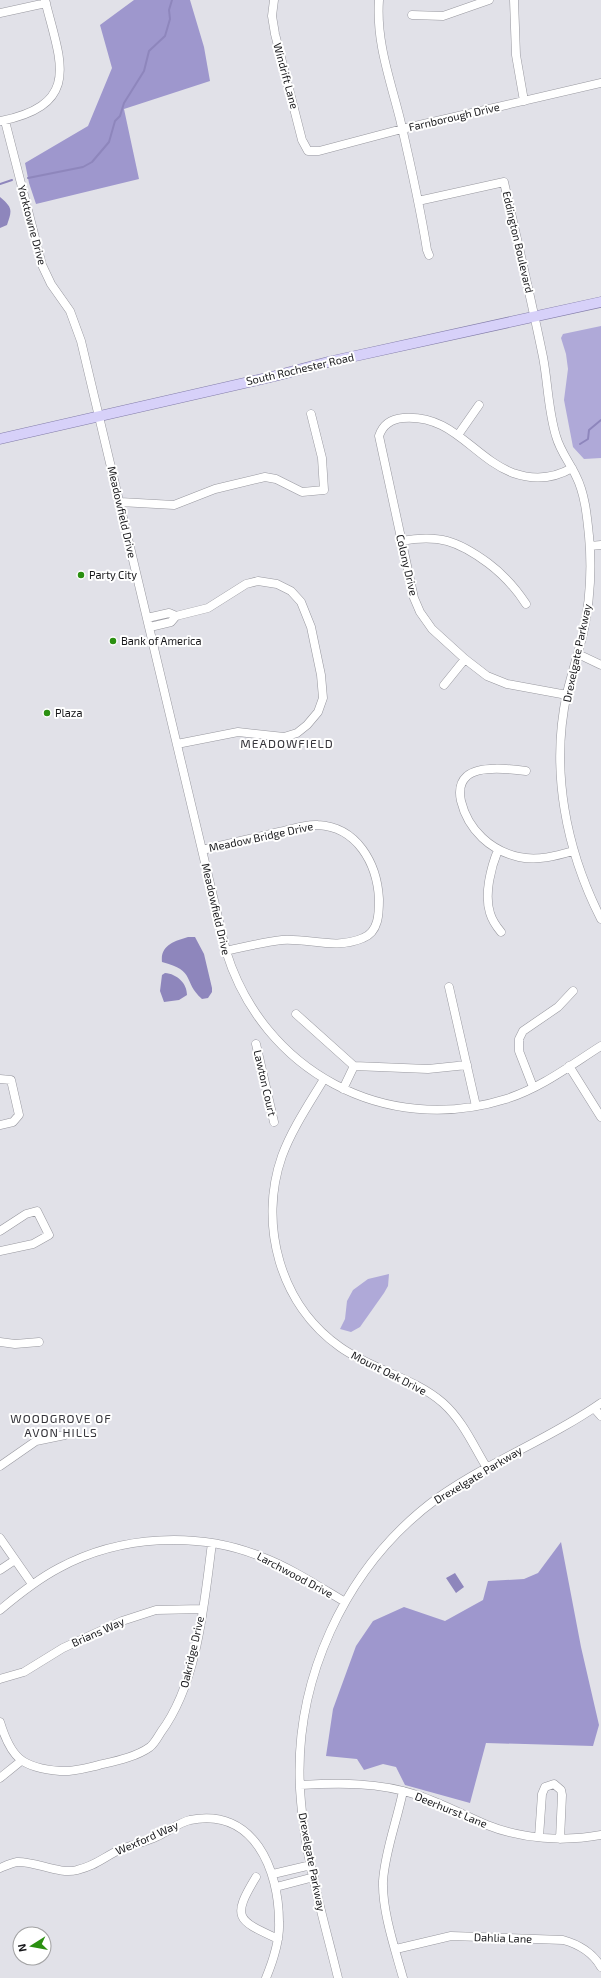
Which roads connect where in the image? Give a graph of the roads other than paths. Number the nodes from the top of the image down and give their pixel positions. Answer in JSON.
{"nodes":[{"id":1,"x":274,"y":0,"type":"edge"},
{"id":2,"x":379,"y":0,"type":"edge"},
{"id":3,"x":489,"y":0,"type":"edge"},
{"id":4,"x":514,"y":0,"type":"edge"},
{"id":5,"x":45,"y":2,"type":"edge"},
{"id":6,"x":0,"y":13,"type":"edge"},
{"id":7,"x":412,"y":16,"type":"dead end"},
{"id":8,"x":601,"y":83,"type":"edge"},
{"id":9,"x":524,"y":101,"type":"junction"},
{"id":10,"x":3,"y":121,"type":"edge"},
{"id":11,"x":402,"y":129,"type":"junction"},
{"id":12,"x":308,"y":150,"type":"joint"},
{"id":13,"x":418,"y":201,"type":"junction"},
{"id":14,"x":429,"y":255,"type":"dead end"},
{"id":15,"x":601,"y":302,"type":"edge"},
{"id":16,"x":535,"y":317,"type":"junction"},
{"id":17,"x":479,"y":406,"type":"dead end"},
{"id":18,"x":311,"y":414,"type":"dead end"},
{"id":19,"x":100,"y":416,"type":"junction"},
{"id":20,"x":458,"y":435,"type":"junction"},
{"id":21,"x":0,"y":439,"type":"edge"},
{"id":22,"x":572,"y":468,"type":"junction"},
{"id":23,"x":120,"y":502,"type":"junction"},
{"id":24,"x":401,"y":541,"type":"junction"},
{"id":25,"x":601,"y":545,"type":"edge"},
{"id":26,"x":590,"y":546,"type":"junction"},
{"id":27,"x":526,"y":604,"type":"dead end"},
{"id":28,"x":176,"y":616,"type":"junction"},
{"id":29,"x":148,"y":618,"type":"junction"},
{"id":30,"x":150,"y":627,"type":"junction"},
{"id":31,"x":578,"y":654,"type":"junction"},
{"id":32,"x":465,"y":659,"type":"junction"},
{"id":33,"x":601,"y":665,"type":"edge"},
{"id":34,"x":444,"y":685,"type":"dead end"},
{"id":35,"x":567,"y":695,"type":"junction"},
{"id":36,"x":177,"y":744,"type":"junction"},
{"id":37,"x":526,"y":771,"type":"dead end"},
{"id":38,"x":202,"y":850,"type":"junction"},
{"id":39,"x":498,"y":850,"type":"junction"},
{"id":40,"x":573,"y":851,"type":"junction"},
{"id":41,"x":601,"y":919,"type":"edge"},
{"id":42,"x":501,"y":932,"type":"dead end"},
{"id":43,"x":226,"y":951,"type":"junction"},
{"id":44,"x":449,"y":987,"type":"dead end"},
{"id":45,"x":573,"y":991,"type":"dead end"},
{"id":46,"x":296,"y":1014,"type":"dead end"},
{"id":47,"x":256,"y":1044,"type":"dead end"},
{"id":48,"x":601,"y":1046,"type":"edge"},
{"id":49,"x":467,"y":1065,"type":"junction"},
{"id":50,"x":354,"y":1066,"type":"junction"},
{"id":51,"x":569,"y":1066,"type":"junction"},
{"id":52,"x":0,"y":1079,"type":"edge"},
{"id":53,"x":324,"y":1079,"type":"junction"},
{"id":54,"x":533,"y":1087,"type":"junction"},
{"id":55,"x":343,"y":1089,"type":"junction"},
{"id":56,"x":476,"y":1106,"type":"junction"},
{"id":57,"x":601,"y":1117,"type":"edge"},
{"id":58,"x":274,"y":1122,"type":"dead end"},
{"id":59,"x":0,"y":1125,"type":"edge"},
{"id":60,"x":0,"y":1231,"type":"edge"},
{"id":61,"x":0,"y":1251,"type":"edge"},
{"id":62,"x":0,"y":1342,"type":"edge"},
{"id":63,"x":39,"y":1342,"type":"dead end"},
{"id":64,"x":598,"y":1405,"type":"edge"},
{"id":65,"x":601,"y":1416,"type":"edge"},
{"id":66,"x":66,"y":1436,"type":"dead end"},
{"id":67,"x":0,"y":1466,"type":"edge"},
{"id":68,"x":487,"y":1468,"type":"junction"},
{"id":69,"x":0,"y":1538,"type":"edge"},
{"id":70,"x":212,"y":1543,"type":"junction"},
{"id":71,"x":15,"y":1560,"type":"junction"},
{"id":72,"x":0,"y":1570,"type":"edge"},
{"id":73,"x":32,"y":1584,"type":"junction"},
{"id":74,"x":345,"y":1602,"type":"junction"},
{"id":75,"x":202,"y":1608,"type":"junction"},
{"id":76,"x":0,"y":1610,"type":"edge"},
{"id":77,"x":0,"y":1679,"type":"edge"},
{"id":78,"x":0,"y":1722,"type":"edge"},
{"id":79,"x":21,"y":1762,"type":"junction"},
{"id":80,"x":0,"y":1778,"type":"edge"},
{"id":81,"x":300,"y":1785,"type":"junction"},
{"id":82,"x":403,"y":1791,"type":"junction"},
{"id":83,"x":601,"y":1835,"type":"edge"},
{"id":84,"x":539,"y":1837,"type":"junction"},
{"id":85,"x":560,"y":1839,"type":"junction"},
{"id":86,"x":311,"y":1865,"type":"junction"},
{"id":87,"x":0,"y":1868,"type":"edge"},
{"id":88,"x":273,"y":1874,"type":"junction"},
{"id":89,"x":256,"y":1877,"type":"dead end"},
{"id":90,"x":314,"y":1878,"type":"junction"},
{"id":91,"x":276,"y":1887,"type":"junction"},
{"id":92,"x":278,"y":1940,"type":"junction"},
{"id":93,"x":396,"y":1949,"type":"junction"},
{"id":94,"x":601,"y":1968,"type":"edge"},
{"id":95,"x":266,"y":1978,"type":"edge"},
{"id":96,"x":338,"y":1978,"type":"edge"},
{"id":97,"x":403,"y":1978,"type":"edge"}],
"edges":[{"from":1,"to":12,"type":"street","name":"Windrift Lane"},
{"from":2,"to":11,"type":"street"},
{"from":3,"to":7,"type":"street"},
{"from":4,"to":9,"type":"street"},
{"from":5,"to":6,"type":"street"},
{"from":5,"to":10,"type":"street"},
{"from":8,"to":9,"type":"street","name":"Farnborough Drive"},
{"from":9,"to":11,"type":"street","name":"Farnborough Drive"},
{"from":10,"to":19,"type":"street","name":"Yorktowne Drive"},
{"from":11,"to":12,"type":"street","name":"Farnborough Drive"},
{"from":11,"to":13,"type":"street"},
{"from":13,"to":14,"type":"street"},
{"from":13,"to":16,"type":"street","name":"Eddington Boulevard"},
{"from":15,"to":16,"type":"main road","name":"South Rochester Road"},
{"from":16,"to":19,"type":"main road","name":"South Rochester Road"},
{"from":16,"to":22,"type":"street","name":"Drexelgate Parkway"},
{"from":17,"to":20,"type":"street"},
{"from":18,"to":23,"type":"street"},
{"from":19,"to":21,"type":"main road","name":"South Rochester Road"},
{"from":19,"to":23,"type":"street","name":"Meadowfield Drive"},
{"from":20,"to":22,"type":"street","name":"Colony Drive"},
{"from":20,"to":24,"type":"street","name":"Colony Drive"},
{"from":22,"to":26,"type":"street","name":"Drexelgate Parkway"},
{"from":23,"to":29,"type":"street","name":"Meadowfield Drive"},
{"from":24,"to":27,"type":"street"},
{"from":24,"to":32,"type":"street","name":"Colony Drive"},
{"from":25,"to":26,"type":"street"},
{"from":26,"to":31,"type":"street","name":"Drexelgate Parkway"},
{"from":28,"to":29,"type":"street"},
{"from":28,"to":30,"type":"street"},
{"from":28,"to":36,"type":"street"},
{"from":29,"to":30,"type":"street","name":"Meadowfield Drive"},
{"from":30,"to":36,"type":"street","name":"Meadowfield Drive"},
{"from":31,"to":33,"type":"street"},
{"from":31,"to":35,"type":"street","name":"Drexelgate Parkway"},
{"from":32,"to":34,"type":"street"},
{"from":32,"to":35,"type":"street","name":"Colony Drive"},
{"from":35,"to":40,"type":"street","name":"Drexelgate Parkway"},
{"from":36,"to":38,"type":"street","name":"Meadowfield Drive"},
{"from":37,"to":39,"type":"street"},
{"from":38,"to":43,"type":"street","name":"Meadowfield Drive"},
{"from":38,"to":43,"type":"street","name":"Meadow Bridge Drive"},
{"from":39,"to":40,"type":"street"},
{"from":39,"to":42,"type":"street"},
{"from":40,"to":41,"type":"street","name":"Drexelgate Parkway"},
{"from":43,"to":53,"type":"street","name":"Meadowfield Drive"},
{"from":44,"to":49,"type":"street"},
{"from":45,"to":54,"type":"street"},
{"from":46,"to":50,"type":"street"},
{"from":47,"to":58,"type":"street","name":"Lawton Court"},
{"from":48,"to":51,"type":"street","name":"Meadowfield Drive"},
{"from":49,"to":50,"type":"street"},
{"from":49,"to":56,"type":"street"},
{"from":50,"to":55,"type":"street"},
{"from":51,"to":54,"type":"street","name":"Meadowfield Drive"},
{"from":51,"to":57,"type":"street"},
{"from":52,"to":59,"type":"street"},
{"from":53,"to":55,"type":"street","name":"Meadowfield Drive"},
{"from":53,"to":68,"type":"street","name":"Mount Oak Drive"},
{"from":54,"to":56,"type":"street","name":"Meadowfield Drive"},
{"from":55,"to":56,"type":"street","name":"Meadowfield Drive"},
{"from":60,"to":61,"type":"street"},
{"from":62,"to":63,"type":"street"},
{"from":64,"to":65,"type":"street"},
{"from":64,"to":68,"type":"street","name":"Drexelgate Parkway"},
{"from":66,"to":67,"type":"street"},
{"from":68,"to":74,"type":"street","name":"Drexelgate Parkway"},
{"from":69,"to":71,"type":"street"},
{"from":70,"to":73,"type":"street","name":"Larchwood Drive"},
{"from":70,"to":74,"type":"street","name":"Larchwood Drive"},
{"from":70,"to":75,"type":"street","name":"Oakridge Drive"},
{"from":71,"to":72,"type":"street"},
{"from":71,"to":73,"type":"street"},
{"from":73,"to":76,"type":"street","name":"Larchwood Drive"},
{"from":74,"to":81,"type":"street","name":"Drexelgate Parkway"},
{"from":75,"to":77,"type":"street","name":"Brians Way"},
{"from":75,"to":79,"type":"street","name":"Oakridge Drive"},
{"from":78,"to":79,"type":"street"},
{"from":79,"to":80,"type":"street"},
{"from":81,"to":82,"type":"street","name":"Deerhurst Lane"},
{"from":81,"to":86,"type":"street","name":"Drexelgate Parkway"},
{"from":82,"to":84,"type":"street","name":"Deerhurst Lane"},
{"from":82,"to":93,"type":"street"},
{"from":83,"to":85,"type":"street","name":"Deerhurst Lane"},
{"from":84,"to":85,"type":"street","name":"Deerhurst Lane"},
{"from":84,"to":85,"type":"street"},
{"from":86,"to":88,"type":"street"},
{"from":86,"to":90,"type":"street","name":"Drexelgate Parkway"},
{"from":87,"to":88,"type":"street","name":"Wexford Way"},
{"from":88,"to":91,"type":"street","name":"Wexford Way"},
{"from":89,"to":92,"type":"street"},
{"from":90,"to":91,"type":"street"},
{"from":90,"to":96,"type":"street","name":"Drexelgate Parkway"},
{"from":91,"to":92,"type":"street","name":"Wexford Way"},
{"from":92,"to":95,"type":"street","name":"Wexford Way"},
{"from":93,"to":94,"type":"street","name":"Dahlia Lane"},
{"from":93,"to":97,"type":"street"}]}
